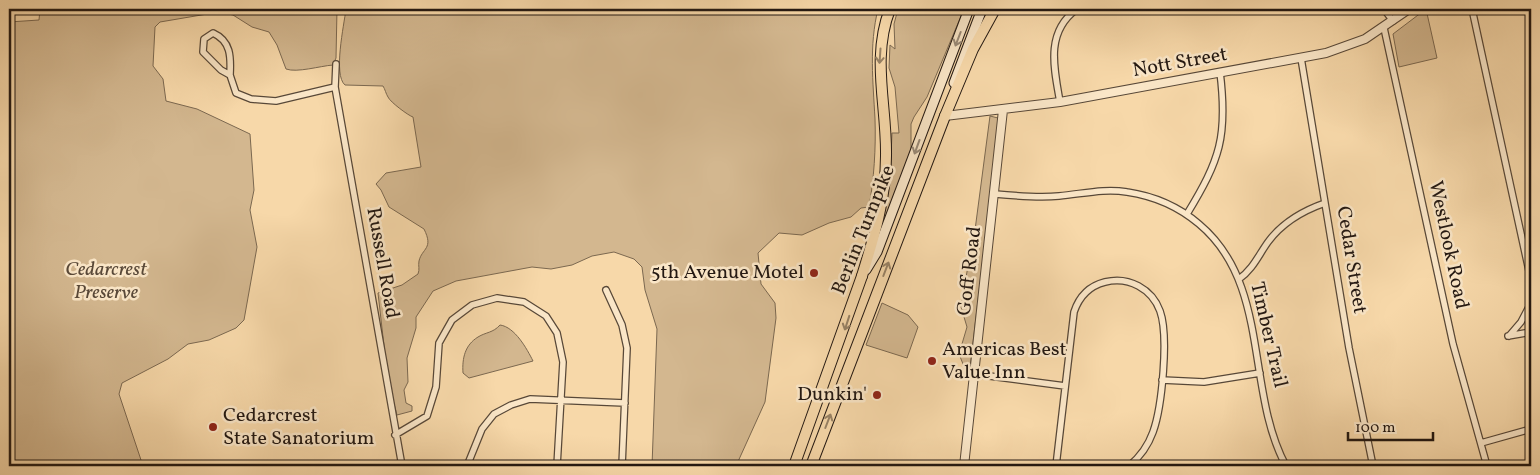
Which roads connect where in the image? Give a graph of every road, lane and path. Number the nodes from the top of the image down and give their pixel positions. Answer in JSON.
{"nodes":[{"id":1,"x":890,"y":9,"type":"edge"},
{"id":2,"x":969,"y":9,"type":"edge"},
{"id":3,"x":982,"y":9,"type":"edge"},
{"id":4,"x":995,"y":9,"type":"edge"},
{"id":5,"x":1077,"y":9,"type":"edge"},
{"id":6,"x":1384,"y":9,"type":"edge"},
{"id":7,"x":1409,"y":9,"type":"edge"},
{"id":8,"x":1472,"y":9,"type":"edge"},
{"id":9,"x":1394,"y":21,"type":"junction"},
{"id":10,"x":1384,"y":28,"type":"junction"},
{"id":11,"x":1301,"y":58,"type":"junction"},
{"id":12,"x":336,"y":64,"type":"dead end"},
{"id":13,"x":1220,"y":72,"type":"junction"},
{"id":14,"x":230,"y":75,"type":"junction"},
{"id":15,"x":335,"y":87,"type":"junction"},
{"id":16,"x":1060,"y":102,"type":"junction"},
{"id":17,"x":1003,"y":110,"type":"junction"},
{"id":18,"x":945,"y":116,"type":"junction"},
{"id":19,"x":927,"y":118,"type":"junction"},
{"id":20,"x":995,"y":194,"type":"junction"},
{"id":21,"x":1325,"y":203,"type":"junction"},
{"id":22,"x":1186,"y":214,"type":"junction"},
{"id":23,"x":862,"y":276,"type":"junction"},
{"id":24,"x":1239,"y":279,"type":"junction"},
{"id":25,"x":1531,"y":280,"type":"edge"},
{"id":26,"x":606,"y":290,"type":"dead end"},
{"id":27,"x":1531,"y":303,"type":"edge"},
{"id":28,"x":1531,"y":332,"type":"edge"},
{"id":29,"x":1260,"y":373,"type":"junction"},
{"id":30,"x":974,"y":374,"type":"junction"},
{"id":31,"x":1162,"y":380,"type":"junction"},
{"id":32,"x":1065,"y":386,"type":"junction"},
{"id":33,"x":561,"y":401,"type":"junction"},
{"id":34,"x":624,"y":403,"type":"junction"},
{"id":35,"x":1531,"y":429,"type":"edge"},
{"id":36,"x":395,"y":435,"type":"junction"},
{"id":37,"x":1481,"y":443,"type":"junction"},
{"id":38,"x":402,"y":466,"type":"edge"},
{"id":39,"x":468,"y":466,"type":"edge"},
{"id":40,"x":557,"y":466,"type":"edge"},
{"id":41,"x":622,"y":466,"type":"edge"},
{"id":42,"x":794,"y":466,"type":"edge"},
{"id":43,"x":811,"y":466,"type":"edge"},
{"id":44,"x":964,"y":466,"type":"edge"},
{"id":45,"x":1056,"y":466,"type":"edge"},
{"id":46,"x":1129,"y":466,"type":"edge"},
{"id":47,"x":1286,"y":466,"type":"edge"},
{"id":48,"x":1373,"y":466,"type":"edge"},
{"id":49,"x":1487,"y":466,"type":"edge"}],
"edges":[{"from":1,"to":23,"type":"highway","one_way":true},
{"from":2,"to":19,"type":"main road","name":"Berlin Turnpike","one_way":true},
{"from":3,"to":18,"type":"main road","name":"Berlin Turnpike"},
{"from":4,"to":18,"type":"highway"},
{"from":5,"to":16,"type":"street"},
{"from":6,"to":9,"type":"street"},
{"from":7,"to":9,"type":"street","name":"Nott Street"},
{"from":8,"to":25,"type":"street"},
{"from":9,"to":10,"type":"street","name":"Nott Street"},
{"from":10,"to":11,"type":"street","name":"Nott Street"},
{"from":10,"to":37,"type":"street","name":"Westlook Road"},
{"from":11,"to":13,"type":"street","name":"Nott Street"},
{"from":11,"to":21,"type":"street","name":"Cedar Street"},
{"from":12,"to":15,"type":"street","name":"Russell Road"},
{"from":13,"to":16,"type":"street","name":"Nott Street"},
{"from":13,"to":22,"type":"street"},
{"from":14,"to":14,"type":"street"},
{"from":14,"to":15,"type":"street"},
{"from":15,"to":36,"type":"street","name":"Russell Road"},
{"from":16,"to":17,"type":"street","name":"Nott Street"},
{"from":17,"to":18,"type":"street","name":"Nott Street"},
{"from":17,"to":20,"type":"street","name":"Goff Road"},
{"from":18,"to":19,"type":"main road"},
{"from":43,"to":18,"type":"highway","name":"Berlin Turnpike","one_way":true},
{"from":19,"to":23,"type":"main road","name":"Berlin Turnpike","one_way":true},
{"from":20,"to":22,"type":"street","name":"Timber Trail"},
{"from":20,"to":30,"type":"street","name":"Goff Road"},
{"from":21,"to":24,"type":"street"},
{"from":21,"to":48,"type":"street","name":"Cedar Street"},
{"from":22,"to":24,"type":"street","name":"Timber Trail"},
{"from":23,"to":42,"type":"highway","name":"Berlin Turnpike","one_way":true},
{"from":24,"to":29,"type":"street","name":"Timber Trail"},
{"from":26,"to":34,"type":"street"},
{"from":27,"to":28,"type":"street"},
{"from":29,"to":31,"type":"street"},
{"from":29,"to":47,"type":"street","name":"Timber Trail"},
{"from":30,"to":32,"type":"street"},
{"from":30,"to":44,"type":"street","name":"Goff Road"},
{"from":31,"to":32,"type":"street"},
{"from":31,"to":46,"type":"street"},
{"from":32,"to":45,"type":"street"},
{"from":33,"to":34,"type":"street"},
{"from":33,"to":36,"type":"street"},
{"from":33,"to":39,"type":"street"},
{"from":33,"to":40,"type":"street"},
{"from":34,"to":41,"type":"street"},
{"from":35,"to":37,"type":"street"},
{"from":36,"to":38,"type":"street","name":"Russell Road"},
{"from":37,"to":49,"type":"street","name":"Westlook Road"}]}
